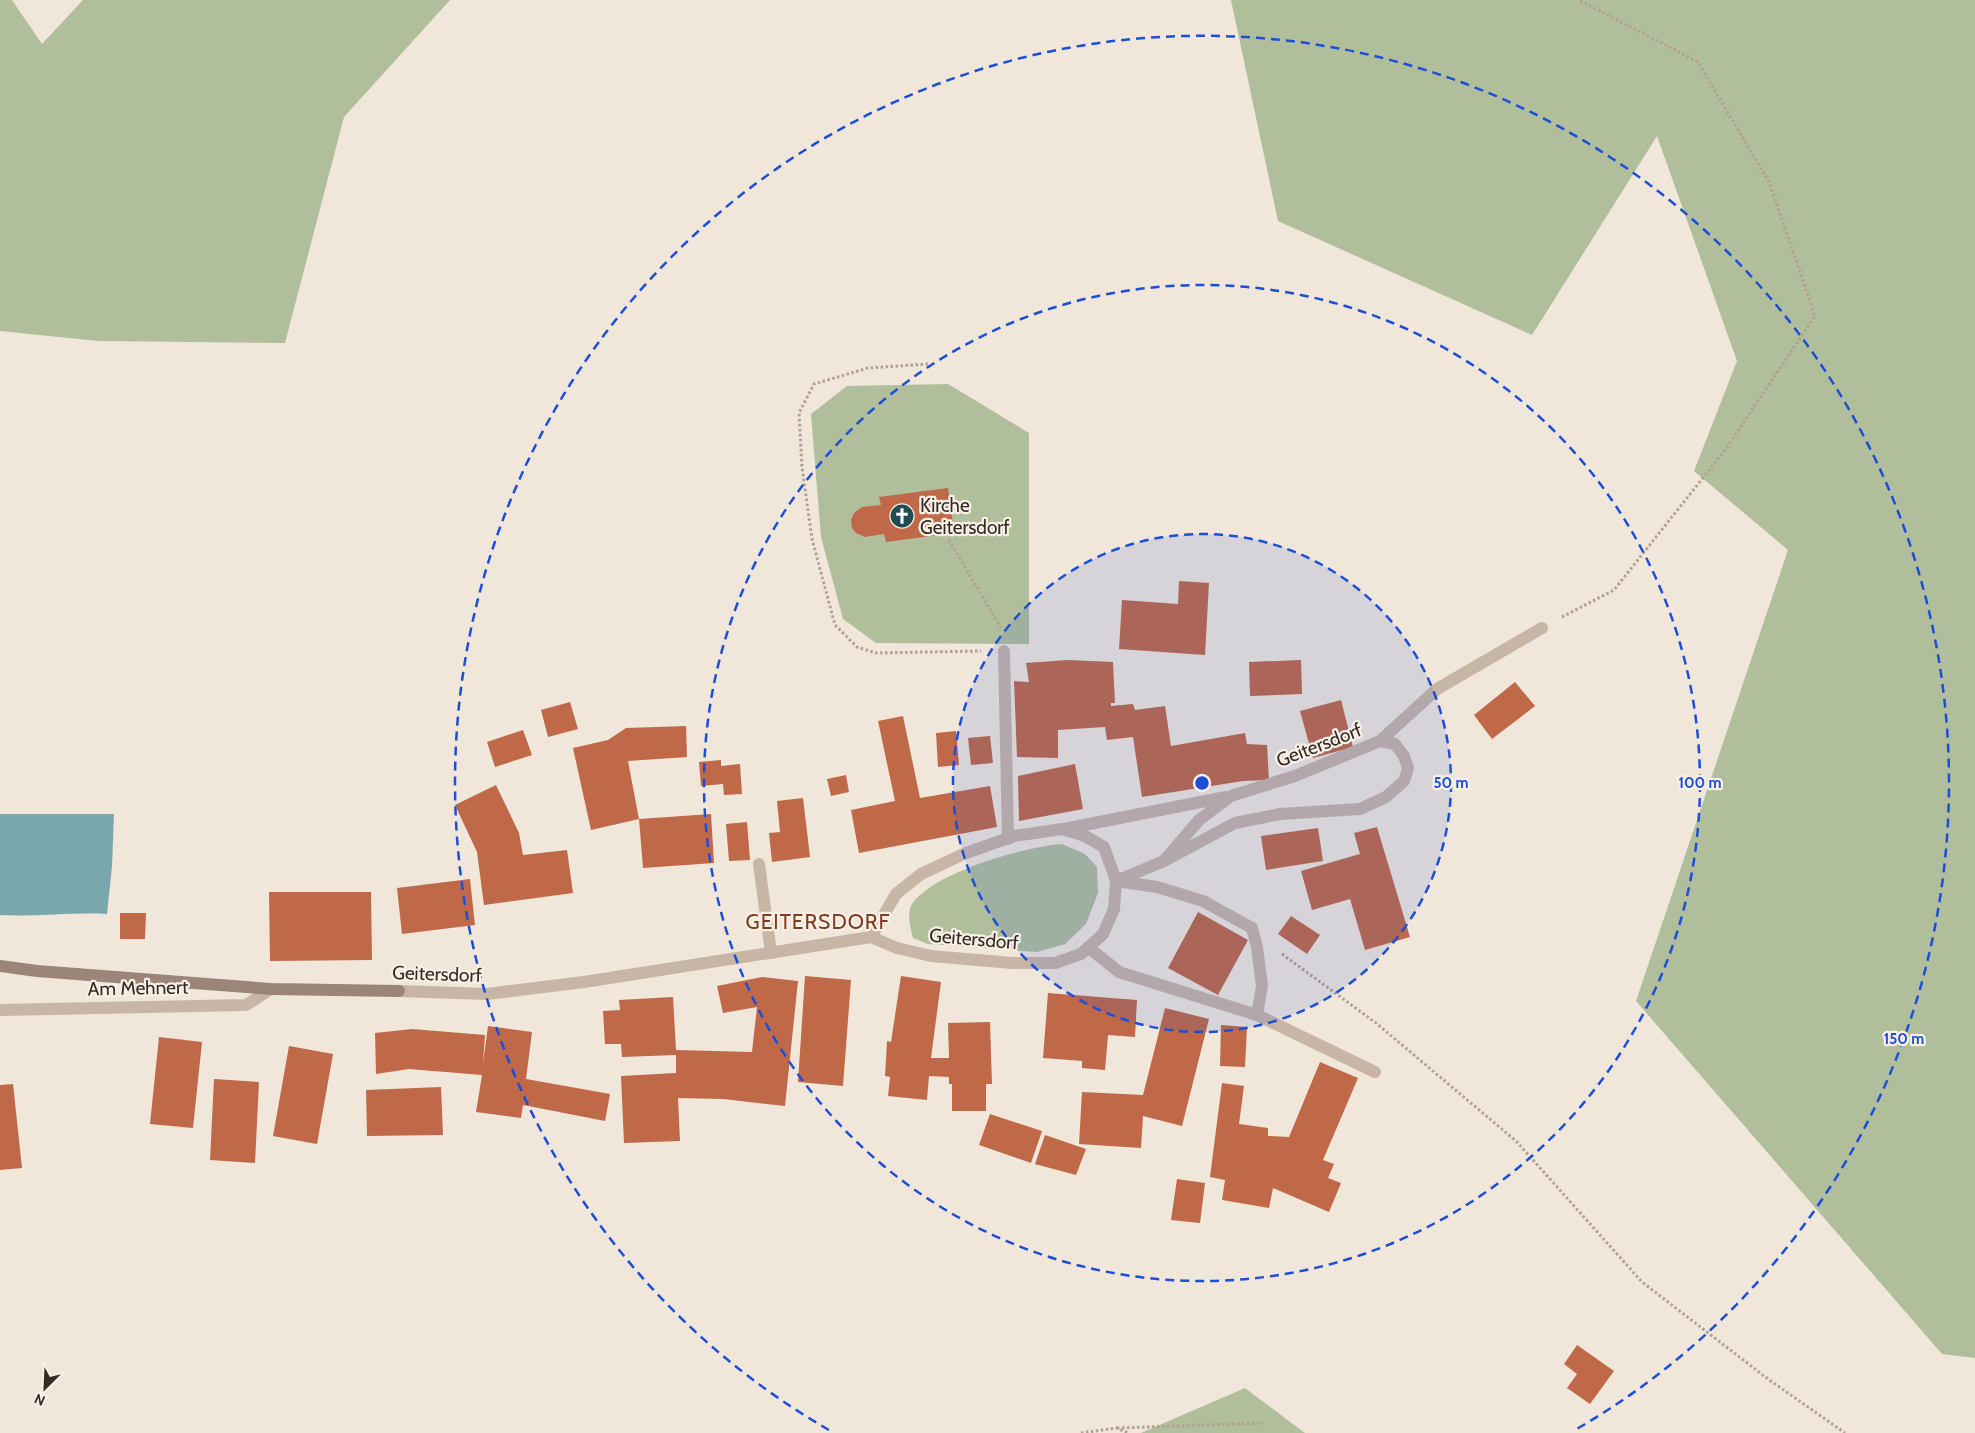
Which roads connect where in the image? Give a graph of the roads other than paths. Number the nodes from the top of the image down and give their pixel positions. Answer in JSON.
{"nodes":[{"id":1,"x":1542,"y":628,"type":"road end"},
{"id":2,"x":1004,"y":651,"type":"road end"},
{"id":3,"x":1380,"y":741,"type":"junction"},
{"id":4,"x":1231,"y":796,"type":"junction"},
{"id":5,"x":1062,"y":829,"type":"junction"},
{"id":6,"x":1008,"y":839,"type":"junction"},
{"id":7,"x":1164,"y":861,"type":"junction"},
{"id":8,"x":759,"y":864,"type":"dead end"},
{"id":9,"x":1116,"y":881,"type":"junction"},
{"id":10,"x":871,"y":937,"type":"junction"},
{"id":11,"x":1088,"y":947,"type":"junction"},
{"id":12,"x":771,"y":952,"type":"junction"},
{"id":13,"x":0,"y":966,"type":"edge"},
{"id":14,"x":271,"y":988,"type":"junction"},
{"id":15,"x":0,"y":1010,"type":"edge"},
{"id":16,"x":1257,"y":1015,"type":"junction"},
{"id":17,"x":1375,"y":1072,"type":"dead end"}],
"edges":[{"from":1,"to":3,"type":"street"},
{"from":2,"to":6,"type":"street"},
{"from":3,"to":4,"type":"street","name":"Geitersdorf"},
{"from":3,"to":7,"type":"street","name":"Geitersdorf"},
{"from":4,"to":5,"type":"street"},
{"from":4,"to":7,"type":"street","name":"Geitersdorf"},
{"from":5,"to":6,"type":"street","name":"Geitersdorf"},
{"from":5,"to":9,"type":"street","name":"Geitersdorf"},
{"from":6,"to":10,"type":"street","name":"Geitersdorf"},
{"from":7,"to":9,"type":"street","name":"Geitersdorf"},
{"from":8,"to":12,"type":"street"},
{"from":9,"to":11,"type":"street","name":"Geitersdorf"},
{"from":9,"to":16,"type":"street"},
{"from":10,"to":11,"type":"street","name":"Geitersdorf"},
{"from":10,"to":12,"type":"street","name":"Geitersdorf"},
{"from":11,"to":16,"type":"street"},
{"from":12,"to":14,"type":"street","name":"Geitersdorf"},
{"from":13,"to":14,"type":"street","name":"Geitersdorf"},
{"from":14,"to":15,"type":"street","name":"Am Mehnert"},
{"from":16,"to":17,"type":"street"}]}
